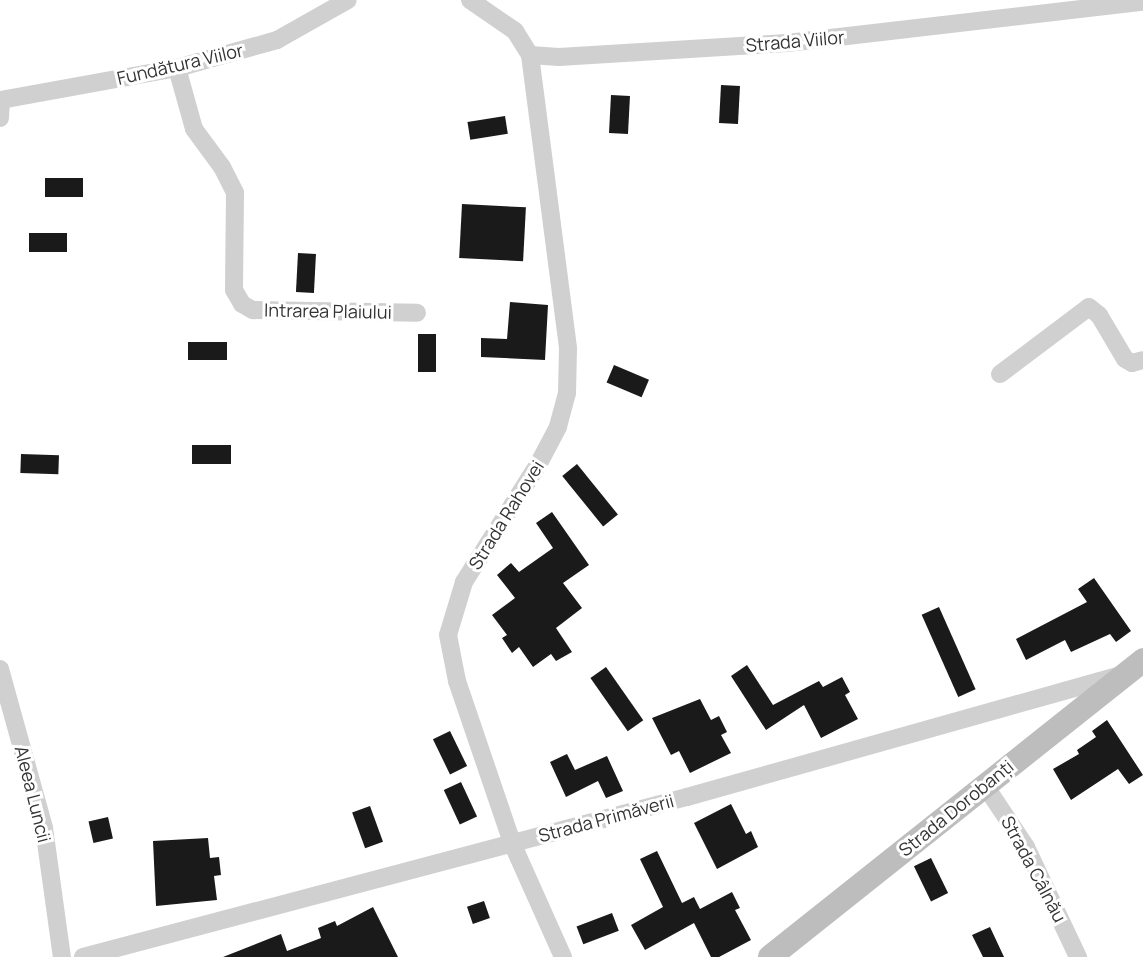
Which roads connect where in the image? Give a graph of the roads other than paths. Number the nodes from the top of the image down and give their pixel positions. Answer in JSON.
{"nodes":[{"id":1,"x":348,"y":0,"type":"edge"},
{"id":2,"x":470,"y":0,"type":"edge"},
{"id":3,"x":1143,"y":2,"type":"edge"},
{"id":4,"x":530,"y":55,"type":"junction"},
{"id":5,"x":177,"y":68,"type":"junction"},
{"id":6,"x":1,"y":109,"type":"edge"},
{"id":7,"x":417,"y":313,"type":"dead end"},
{"id":8,"x":1143,"y":360,"type":"edge"},
{"id":9,"x":1000,"y":374,"type":"dead end"},
{"id":10,"x":1135,"y":666,"type":"edge"},
{"id":11,"x":0,"y":669,"type":"edge"},
{"id":12,"x":984,"y":784,"type":"junction"},
{"id":13,"x":512,"y":843,"type":"junction"},
{"id":14,"x":62,"y":957,"type":"edge"},
{"id":15,"x":83,"y":957,"type":"edge"},
{"id":16,"x":563,"y":957,"type":"edge"},
{"id":17,"x":770,"y":957,"type":"edge"},
{"id":18,"x":1078,"y":957,"type":"edge"}],
"edges":[{"from":1,"to":5,"type":"street","name":"Fundătura Viilor"},
{"from":2,"to":4,"type":"street"},
{"from":3,"to":4,"type":"street","name":"Strada Viilor"},
{"from":4,"to":13,"type":"street","name":"Strada Rahovei"},
{"from":5,"to":6,"type":"street","name":"Fundătura Viilor"},
{"from":5,"to":7,"type":"street","name":"Intrarea Plaiului"},
{"from":8,"to":9,"type":"street"},
{"from":10,"to":12,"type":"main road","name":"Strada Dorobanți"},
{"from":10,"to":13,"type":"street","name":"Strada Primăverii"},
{"from":11,"to":14,"type":"street","name":"Aleea Luncii"},
{"from":12,"to":17,"type":"main road","name":"Strada Dorobanți"},
{"from":12,"to":18,"type":"street","name":"Strada Câlnău"},
{"from":13,"to":15,"type":"street","name":"Strada Primăverii"},
{"from":13,"to":16,"type":"street","name":"Strada Rahovei"}]}
